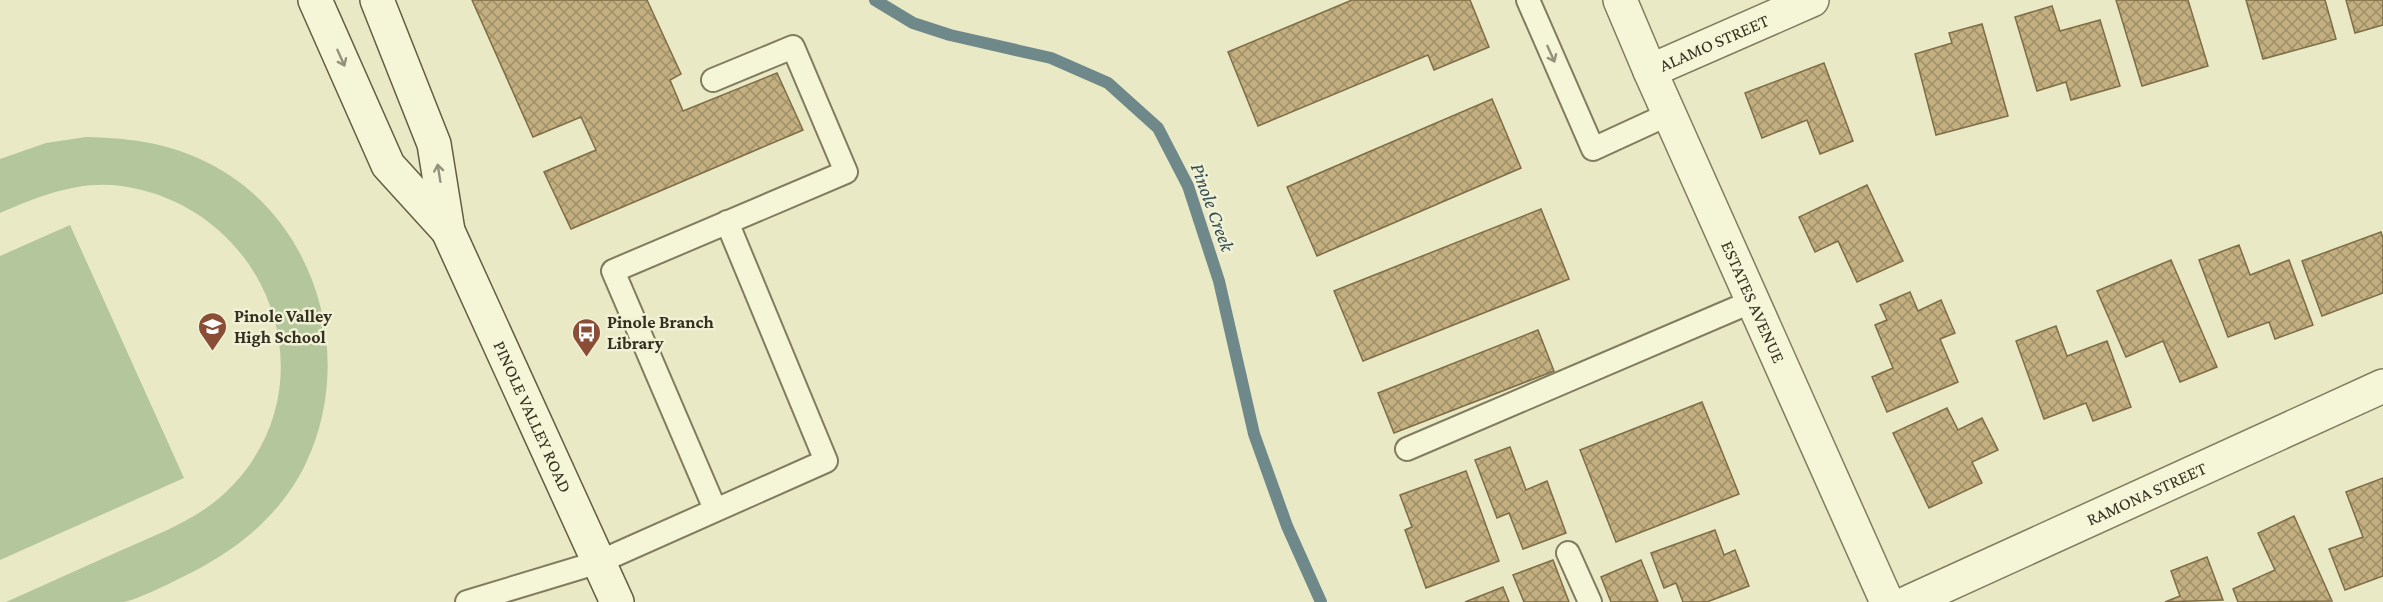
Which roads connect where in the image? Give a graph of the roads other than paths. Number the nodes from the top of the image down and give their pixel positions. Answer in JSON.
{"nodes":[{"id":1,"x":377,"y":0,"type":"edge"},
{"id":2,"x":1528,"y":0,"type":"edge"},
{"id":3,"x":1620,"y":0,"type":"edge"},
{"id":4,"x":1812,"y":0,"type":"edge"},
{"id":5,"x":316,"y":3,"type":"edge"},
{"id":6,"x":1650,"y":71,"type":"junction"},
{"id":7,"x":713,"y":80,"type":"dead end"},
{"id":8,"x":1669,"y":114,"type":"junction"},
{"id":9,"x":727,"y":222,"type":"junction"},
{"id":10,"x":448,"y":231,"type":"junction"},
{"id":11,"x":1753,"y":301,"type":"junction"},
{"id":12,"x":2383,"y":387,"type":"edge"},
{"id":13,"x":1407,"y":449,"type":"dead end"},
{"id":14,"x":715,"y":509,"type":"junction"},
{"id":15,"x":1568,"y":553,"type":"dead end"},
{"id":16,"x":598,"y":562,"type":"junction"},
{"id":17,"x":467,"y":602,"type":"edge"},
{"id":18,"x":617,"y":602,"type":"edge"},
{"id":19,"x":1590,"y":602,"type":"edge"},
{"id":20,"x":1887,"y":602,"type":"edge"},
{"id":21,"x":1909,"y":602,"type":"edge"}],
"edges":[{"from":10,"to":1,"type":"street","name":"PINOLE VALLEY ROAD","one_way":true},
{"from":2,"to":8,"type":"lane","one_way":true},
{"from":3,"to":6,"type":"street","name":"ESTATES AVENUE"},
{"from":4,"to":6,"type":"street","name":"ALAMO STREET"},
{"from":5,"to":10,"type":"street","name":"PINOLE VALLEY ROAD","one_way":true},
{"from":6,"to":8,"type":"street","name":"ESTATES AVENUE"},
{"from":7,"to":9,"type":"lane"},
{"from":8,"to":11,"type":"street","name":"ESTATES AVENUE"},
{"from":9,"to":14,"type":"lane"},
{"from":9,"to":14,"type":"lane"},
{"from":10,"to":16,"type":"street","name":"PINOLE VALLEY ROAD"},
{"from":11,"to":13,"type":"lane"},
{"from":11,"to":20,"type":"street","name":"ESTATES AVENUE"},
{"from":12,"to":21,"type":"street","name":"RAMONA STREET"},
{"from":14,"to":16,"type":"lane"},
{"from":15,"to":19,"type":"lane"},
{"from":16,"to":17,"type":"lane"},
{"from":16,"to":18,"type":"street","name":"PINOLE VALLEY ROAD"}]}
